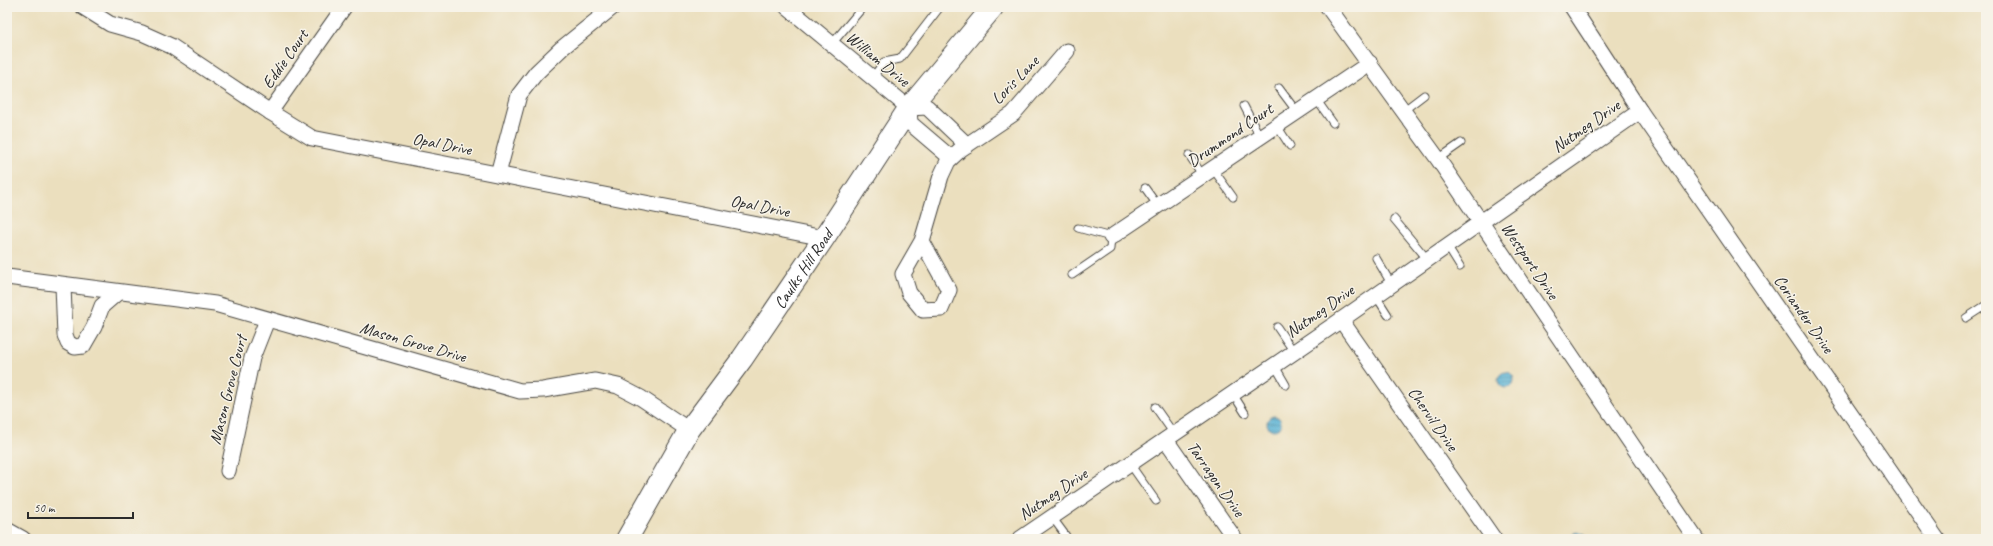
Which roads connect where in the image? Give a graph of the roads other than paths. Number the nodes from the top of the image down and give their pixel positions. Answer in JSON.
{"nodes":[{"id":1,"x":83,"y":7,"type":"edge"},
{"id":2,"x":344,"y":7,"type":"edge"},
{"id":3,"x":613,"y":7,"type":"edge"},
{"id":4,"x":787,"y":7,"type":"edge"},
{"id":5,"x":863,"y":7,"type":"edge"},
{"id":6,"x":940,"y":7,"type":"edge"},
{"id":7,"x":993,"y":7,"type":"edge"},
{"id":8,"x":1328,"y":7,"type":"edge"},
{"id":9,"x":1572,"y":7,"type":"edge"},
{"id":10,"x":831,"y":45,"type":"junction"},
{"id":11,"x":1067,"y":51,"type":"dead end"},
{"id":12,"x":1370,"y":63,"type":"junction"},
{"id":13,"x":872,"y":78,"type":"junction"},
{"id":14,"x":1279,"y":88,"type":"dead end"},
{"id":15,"x":1424,"y":95,"type":"dead end"},
{"id":16,"x":1316,"y":99,"type":"junction"},
{"id":17,"x":1244,"y":106,"type":"dead end"},
{"id":18,"x":909,"y":108,"type":"junction"},
{"id":19,"x":1403,"y":111,"type":"junction"},
{"id":20,"x":1640,"y":111,"type":"junction"},
{"id":21,"x":270,"y":112,"type":"junction"},
{"id":22,"x":1297,"y":112,"type":"junction"},
{"id":23,"x":1333,"y":123,"type":"dead end"},
{"id":24,"x":1277,"y":126,"type":"junction"},
{"id":25,"x":1260,"y":137,"type":"junction"},
{"id":26,"x":1461,"y":143,"type":"dead end"},
{"id":27,"x":967,"y":145,"type":"junction"},
{"id":28,"x":1290,"y":146,"type":"dead end"},
{"id":29,"x":1189,"y":155,"type":"dead end"},
{"id":30,"x":951,"y":158,"type":"junction"},
{"id":31,"x":1438,"y":159,"type":"junction"},
{"id":32,"x":1208,"y":172,"type":"junction"},
{"id":33,"x":498,"y":174,"type":"junction"},
{"id":34,"x":1145,"y":188,"type":"dead end"},
{"id":35,"x":1233,"y":197,"type":"dead end"},
{"id":36,"x":1158,"y":206,"type":"junction"},
{"id":37,"x":1394,"y":219,"type":"dead end"},
{"id":38,"x":1480,"y":222,"type":"junction"},
{"id":39,"x":1078,"y":228,"type":"dead end"},
{"id":40,"x":1111,"y":237,"type":"junction"},
{"id":41,"x":824,"y":238,"type":"junction"},
{"id":42,"x":922,"y":240,"type":"dead end"},
{"id":43,"x":1447,"y":246,"type":"junction"},
{"id":44,"x":1376,"y":258,"type":"dead end"},
{"id":45,"x":1428,"y":260,"type":"junction"},
{"id":46,"x":1460,"y":267,"type":"dead end"},
{"id":47,"x":1072,"y":275,"type":"dead end"},
{"id":48,"x":7,"y":277,"type":"edge"},
{"id":49,"x":1392,"y":285,"type":"junction"},
{"id":50,"x":64,"y":286,"type":"junction"},
{"id":51,"x":117,"y":293,"type":"junction"},
{"id":52,"x":1376,"y":296,"type":"junction"},
{"id":53,"x":1986,"y":305,"type":"edge"},
{"id":54,"x":1388,"y":315,"type":"dead end"},
{"id":55,"x":1966,"y":318,"type":"dead end"},
{"id":56,"x":267,"y":320,"type":"junction"},
{"id":57,"x":1341,"y":320,"type":"junction"},
{"id":58,"x":1277,"y":326,"type":"dead end"},
{"id":59,"x":1294,"y":352,"type":"junction"},
{"id":60,"x":1275,"y":366,"type":"junction"},
{"id":61,"x":1286,"y":385,"type":"dead end"},
{"id":62,"x":1233,"y":394,"type":"junction"},
{"id":63,"x":1155,"y":407,"type":"dead end"},
{"id":64,"x":1245,"y":413,"type":"dead end"},
{"id":65,"x":689,"y":430,"type":"junction"},
{"id":66,"x":1170,"y":437,"type":"junction"},
{"id":67,"x":1130,"y":464,"type":"junction"},
{"id":68,"x":228,"y":471,"type":"dead end"},
{"id":69,"x":1156,"y":501,"type":"dead end"},
{"id":70,"x":1052,"y":517,"type":"junction"},
{"id":71,"x":7,"y":530,"type":"edge"},
{"id":72,"x":1066,"y":536,"type":"dead end"},
{"id":73,"x":23,"y":539,"type":"edge"},
{"id":74,"x":627,"y":539,"type":"edge"},
{"id":75,"x":1020,"y":539,"type":"edge"},
{"id":76,"x":1235,"y":539,"type":"edge"},
{"id":77,"x":1494,"y":539,"type":"edge"},
{"id":78,"x":1696,"y":539,"type":"edge"},
{"id":79,"x":1937,"y":539,"type":"edge"}],
"edges":[{"from":1,"to":21,"type":"street","name":"Opal Drive"},
{"from":2,"to":21,"type":"street","name":"Eddie Court"},
{"from":3,"to":33,"type":"street"},
{"from":4,"to":10,"type":"street","name":"William Drive"},
{"from":5,"to":10,"type":"lane"},
{"from":6,"to":13,"type":"lane"},
{"from":7,"to":18,"type":"main road","name":"Caulks Hill Road"},
{"from":8,"to":12,"type":"street","name":"Westport Drive"},
{"from":9,"to":20,"type":"street","name":"Coriander Drive"},
{"from":10,"to":13,"type":"street","name":"William Drive"},
{"from":11,"to":27,"type":"street","name":"Loris Lane"},
{"from":12,"to":16,"type":"street","name":"Drummond Court"},
{"from":12,"to":19,"type":"street","name":"Westport Drive"},
{"from":13,"to":18,"type":"street","name":"William Drive"},
{"from":14,"to":22,"type":"lane"},
{"from":15,"to":19,"type":"lane"},
{"from":16,"to":22,"type":"street","name":"Drummond Court"},
{"from":16,"to":23,"type":"lane"},
{"from":17,"to":25,"type":"lane"},
{"from":18,"to":27,"type":"street"},
{"from":18,"to":30,"type":"street"},
{"from":18,"to":41,"type":"main road","name":"Caulks Hill Road"},
{"from":19,"to":31,"type":"street","name":"Westport Drive"},
{"from":20,"to":38,"type":"street","name":"Nutmeg Drive"},
{"from":20,"to":79,"type":"street","name":"Coriander Drive"},
{"from":21,"to":33,"type":"street","name":"Opal Drive"},
{"from":22,"to":24,"type":"street","name":"Drummond Court"},
{"from":24,"to":25,"type":"street","name":"Drummond Court"},
{"from":24,"to":28,"type":"lane"},
{"from":25,"to":32,"type":"street","name":"Drummond Court"},
{"from":26,"to":31,"type":"lane"},
{"from":27,"to":30,"type":"street","name":"Loris Lane"},
{"from":29,"to":32,"type":"lane"},
{"from":30,"to":42,"type":"street","name":"Loris Lane"},
{"from":31,"to":38,"type":"street","name":"Westport Drive"},
{"from":32,"to":35,"type":"lane"},
{"from":32,"to":36,"type":"street","name":"Drummond Court"},
{"from":33,"to":41,"type":"street","name":"Opal Drive"},
{"from":34,"to":36,"type":"lane"},
{"from":36,"to":40,"type":"street","name":"Drummond Court"},
{"from":37,"to":45,"type":"lane"},
{"from":38,"to":43,"type":"street","name":"Nutmeg Drive"},
{"from":38,"to":78,"type":"street","name":"Westport Drive"},
{"from":39,"to":40,"type":"lane"},
{"from":40,"to":47,"type":"lane"},
{"from":41,"to":65,"type":"main road","name":"Caulks Hill Road"},
{"from":43,"to":45,"type":"street","name":"Nutmeg Drive"},
{"from":43,"to":46,"type":"lane"},
{"from":44,"to":49,"type":"lane"},
{"from":45,"to":49,"type":"street","name":"Nutmeg Drive"},
{"from":48,"to":50,"type":"street","name":"Mason Grove Drive"},
{"from":49,"to":52,"type":"street","name":"Nutmeg Drive"},
{"from":50,"to":51,"type":"street","name":"Mason Grove Drive"},
{"from":50,"to":51,"type":"street"},
{"from":51,"to":56,"type":"street","name":"Mason Grove Drive"},
{"from":52,"to":54,"type":"lane"},
{"from":52,"to":57,"type":"street","name":"Nutmeg Drive"},
{"from":53,"to":55,"type":"lane"},
{"from":56,"to":65,"type":"street","name":"Mason Grove Drive"},
{"from":56,"to":68,"type":"street","name":"Mason Grove Court"},
{"from":57,"to":59,"type":"street","name":"Nutmeg Drive"},
{"from":57,"to":77,"type":"street","name":"Chervil Drive"},
{"from":58,"to":59,"type":"lane"},
{"from":59,"to":60,"type":"street","name":"Nutmeg Drive"},
{"from":60,"to":61,"type":"lane"},
{"from":60,"to":62,"type":"street","name":"Nutmeg Drive"},
{"from":62,"to":64,"type":"lane"},
{"from":62,"to":66,"type":"street","name":"Nutmeg Drive"},
{"from":63,"to":66,"type":"lane"},
{"from":65,"to":74,"type":"main road","name":"Caulks Hill Road"},
{"from":66,"to":67,"type":"street","name":"Nutmeg Drive"},
{"from":66,"to":76,"type":"street","name":"Tarragon Drive"},
{"from":67,"to":69,"type":"lane"},
{"from":67,"to":70,"type":"street","name":"Nutmeg Drive"},
{"from":70,"to":72,"type":"lane"},
{"from":70,"to":75,"type":"street","name":"Nutmeg Drive"},
{"from":71,"to":73,"type":"street"}]}
